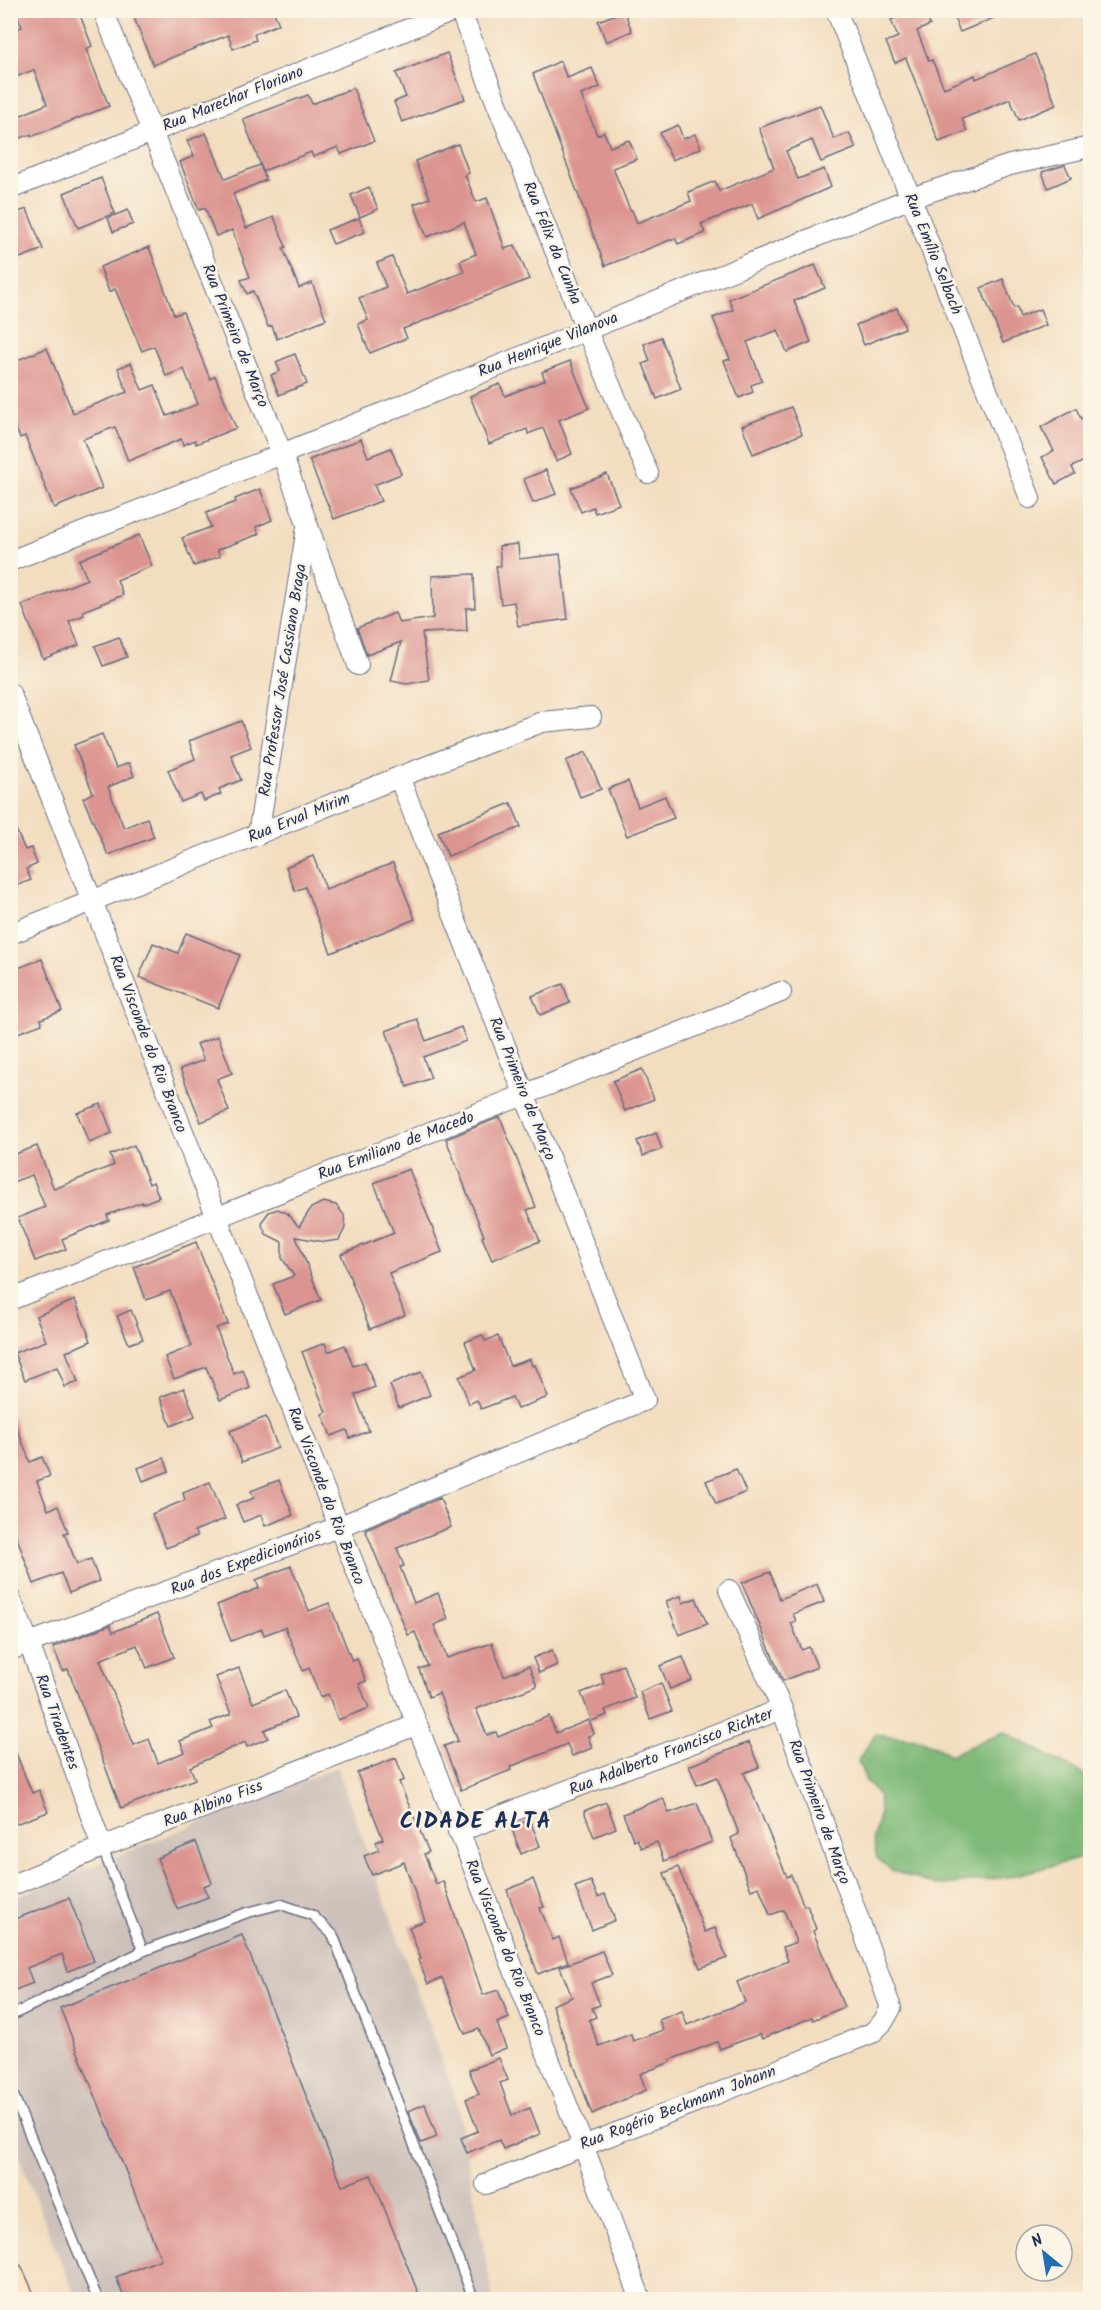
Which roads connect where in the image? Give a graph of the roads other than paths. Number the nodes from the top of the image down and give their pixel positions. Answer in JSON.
{"nodes":[{"id":1,"x":103,"y":10,"type":"edge"},
{"id":2,"x":458,"y":10,"type":"edge"},
{"id":3,"x":836,"y":10,"type":"edge"},
{"id":4,"x":152,"y":132,"type":"junction"},
{"id":5,"x":1090,"y":147,"type":"edge"},
{"id":6,"x":10,"y":189,"type":"edge"},
{"id":7,"x":911,"y":198,"type":"junction"},
{"id":8,"x":586,"y":329,"type":"junction"},
{"id":9,"x":282,"y":454,"type":"junction"},
{"id":10,"x":648,"y":473,"type":"dead end"},
{"id":11,"x":1030,"y":498,"type":"dead end"},
{"id":12,"x":308,"y":524,"type":"junction"},
{"id":13,"x":10,"y":561,"type":"edge"},
{"id":14,"x":358,"y":665,"type":"dead end"},
{"id":15,"x":10,"y":693,"type":"edge"},
{"id":16,"x":591,"y":717,"type":"dead end"},
{"id":17,"x":399,"y":777,"type":"junction"},
{"id":18,"x":258,"y":835,"type":"junction"},
{"id":19,"x":93,"y":902,"type":"junction"},
{"id":20,"x":10,"y":934,"type":"edge"},
{"id":21,"x":781,"y":992,"type":"dead end"},
{"id":22,"x":525,"y":1096,"type":"junction"},
{"id":23,"x":216,"y":1216,"type":"junction"},
{"id":24,"x":10,"y":1300,"type":"edge"},
{"id":25,"x":645,"y":1400,"type":"joint"},
{"id":26,"x":338,"y":1527,"type":"junction"},
{"id":27,"x":729,"y":1590,"type":"dead end"},
{"id":28,"x":10,"y":1598,"type":"edge"},
{"id":29,"x":20,"y":1647,"type":"edge"},
{"id":30,"x":782,"y":1709,"type":"junction"},
{"id":31,"x":416,"y":1725,"type":"junction"},
{"id":32,"x":458,"y":1832,"type":"junction"},
{"id":33,"x":102,"y":1847,"type":"junction"},
{"id":34,"x":10,"y":1886,"type":"edge"},
{"id":35,"x":143,"y":1951,"type":"junction"},
{"id":36,"x":10,"y":2016,"type":"edge"},
{"id":37,"x":872,"y":2033,"type":"joint"},
{"id":38,"x":10,"y":2087,"type":"edge"},
{"id":39,"x":583,"y":2145,"type":"junction"},
{"id":40,"x":486,"y":2184,"type":"dead end"},
{"id":41,"x":10,"y":2275,"type":"edge"},
{"id":42,"x":21,"y":2300,"type":"edge"},
{"id":43,"x":98,"y":2300,"type":"edge"},
{"id":44,"x":474,"y":2300,"type":"edge"},
{"id":45,"x":641,"y":2300,"type":"edge"}],
"edges":[{"from":1,"to":4,"type":"street","name":"Rua Primeiro de Março"},
{"from":2,"to":4,"type":"street","name":"Rua Marechar Floriano"},
{"from":2,"to":8,"type":"street","name":"Rua Félix da Cunha"},
{"from":3,"to":7,"type":"street","name":"Rua Emílio Selbach"},
{"from":4,"to":6,"type":"street","name":"Rua Marechar Floriano"},
{"from":4,"to":9,"type":"street","name":"Rua Primeiro de Março"},
{"from":5,"to":7,"type":"street","name":"Rua Henrique Vilanova"},
{"from":7,"to":8,"type":"street","name":"Rua Henrique Vilanova"},
{"from":7,"to":11,"type":"street","name":"Rua Emílio Selbach"},
{"from":8,"to":9,"type":"street","name":"Rua Henrique Vilanova"},
{"from":8,"to":10,"type":"street","name":"Rua Félix da Cunha"},
{"from":9,"to":12,"type":"street","name":"Rua Primeiro de Março"},
{"from":9,"to":13,"type":"street","name":"Rua Henrique Vilanova"},
{"from":12,"to":14,"type":"street","name":"Rua Primeiro de Março"},
{"from":12,"to":18,"type":"street","name":"Rua Professor José Cassiano Braga"},
{"from":15,"to":19,"type":"street","name":"Rua Visconde do Rio Branco"},
{"from":16,"to":17,"type":"street","name":"Rua Erval Mirim"},
{"from":17,"to":18,"type":"street","name":"Rua Erval Mirim"},
{"from":17,"to":22,"type":"street","name":"Rua Primeiro de Março"},
{"from":18,"to":19,"type":"street","name":"Rua Erval Mirim"},
{"from":19,"to":20,"type":"street","name":"Rua Erval Mirim"},
{"from":19,"to":23,"type":"street","name":"Rua Visconde do Rio Branco"},
{"from":21,"to":22,"type":"street","name":"Rua Emiliano de Macedo"},
{"from":22,"to":23,"type":"street","name":"Rua Emiliano de Macedo"},
{"from":22,"to":25,"type":"street","name":"Rua Primeiro de Março"},
{"from":23,"to":24,"type":"street","name":"Rua Emiliano de Macedo"},
{"from":23,"to":26,"type":"street","name":"Rua Visconde do Rio Branco"},
{"from":25,"to":26,"type":"street","name":"Rua dos Expedicionários"},
{"from":26,"to":29,"type":"street","name":"Rua dos Expedicionários"},
{"from":26,"to":31,"type":"street","name":"Rua Visconde do Rio Branco"},
{"from":27,"to":30,"type":"street","name":"Rua Primeiro de Março"},
{"from":28,"to":29,"type":"street","name":"Rua Tiradentes"},
{"from":29,"to":33,"type":"street","name":"Rua Tiradentes"},
{"from":30,"to":32,"type":"street","name":"Rua Adalberto Francisco Richter"},
{"from":30,"to":37,"type":"street","name":"Rua Primeiro de Março"},
{"from":31,"to":32,"type":"street","name":"Rua Visconde do Rio Branco"},
{"from":31,"to":33,"type":"street","name":"Rua Albino Fiss"},
{"from":32,"to":39,"type":"street","name":"Rua Visconde do Rio Branco"},
{"from":33,"to":34,"type":"street","name":"Rua Albino Fiss"},
{"from":33,"to":35,"type":"lane"},
{"from":35,"to":36,"type":"lane"},
{"from":35,"to":44,"type":"lane"},
{"from":37,"to":39,"type":"street","name":"Rua Rogério Beckmann Johann"},
{"from":38,"to":43,"type":"lane"},
{"from":39,"to":40,"type":"street","name":"Rua Rogério Beckmann Johann"},
{"from":39,"to":45,"type":"street","name":"Rua Visconde do Rio Branco"},
{"from":41,"to":42,"type":"main road"}]}
